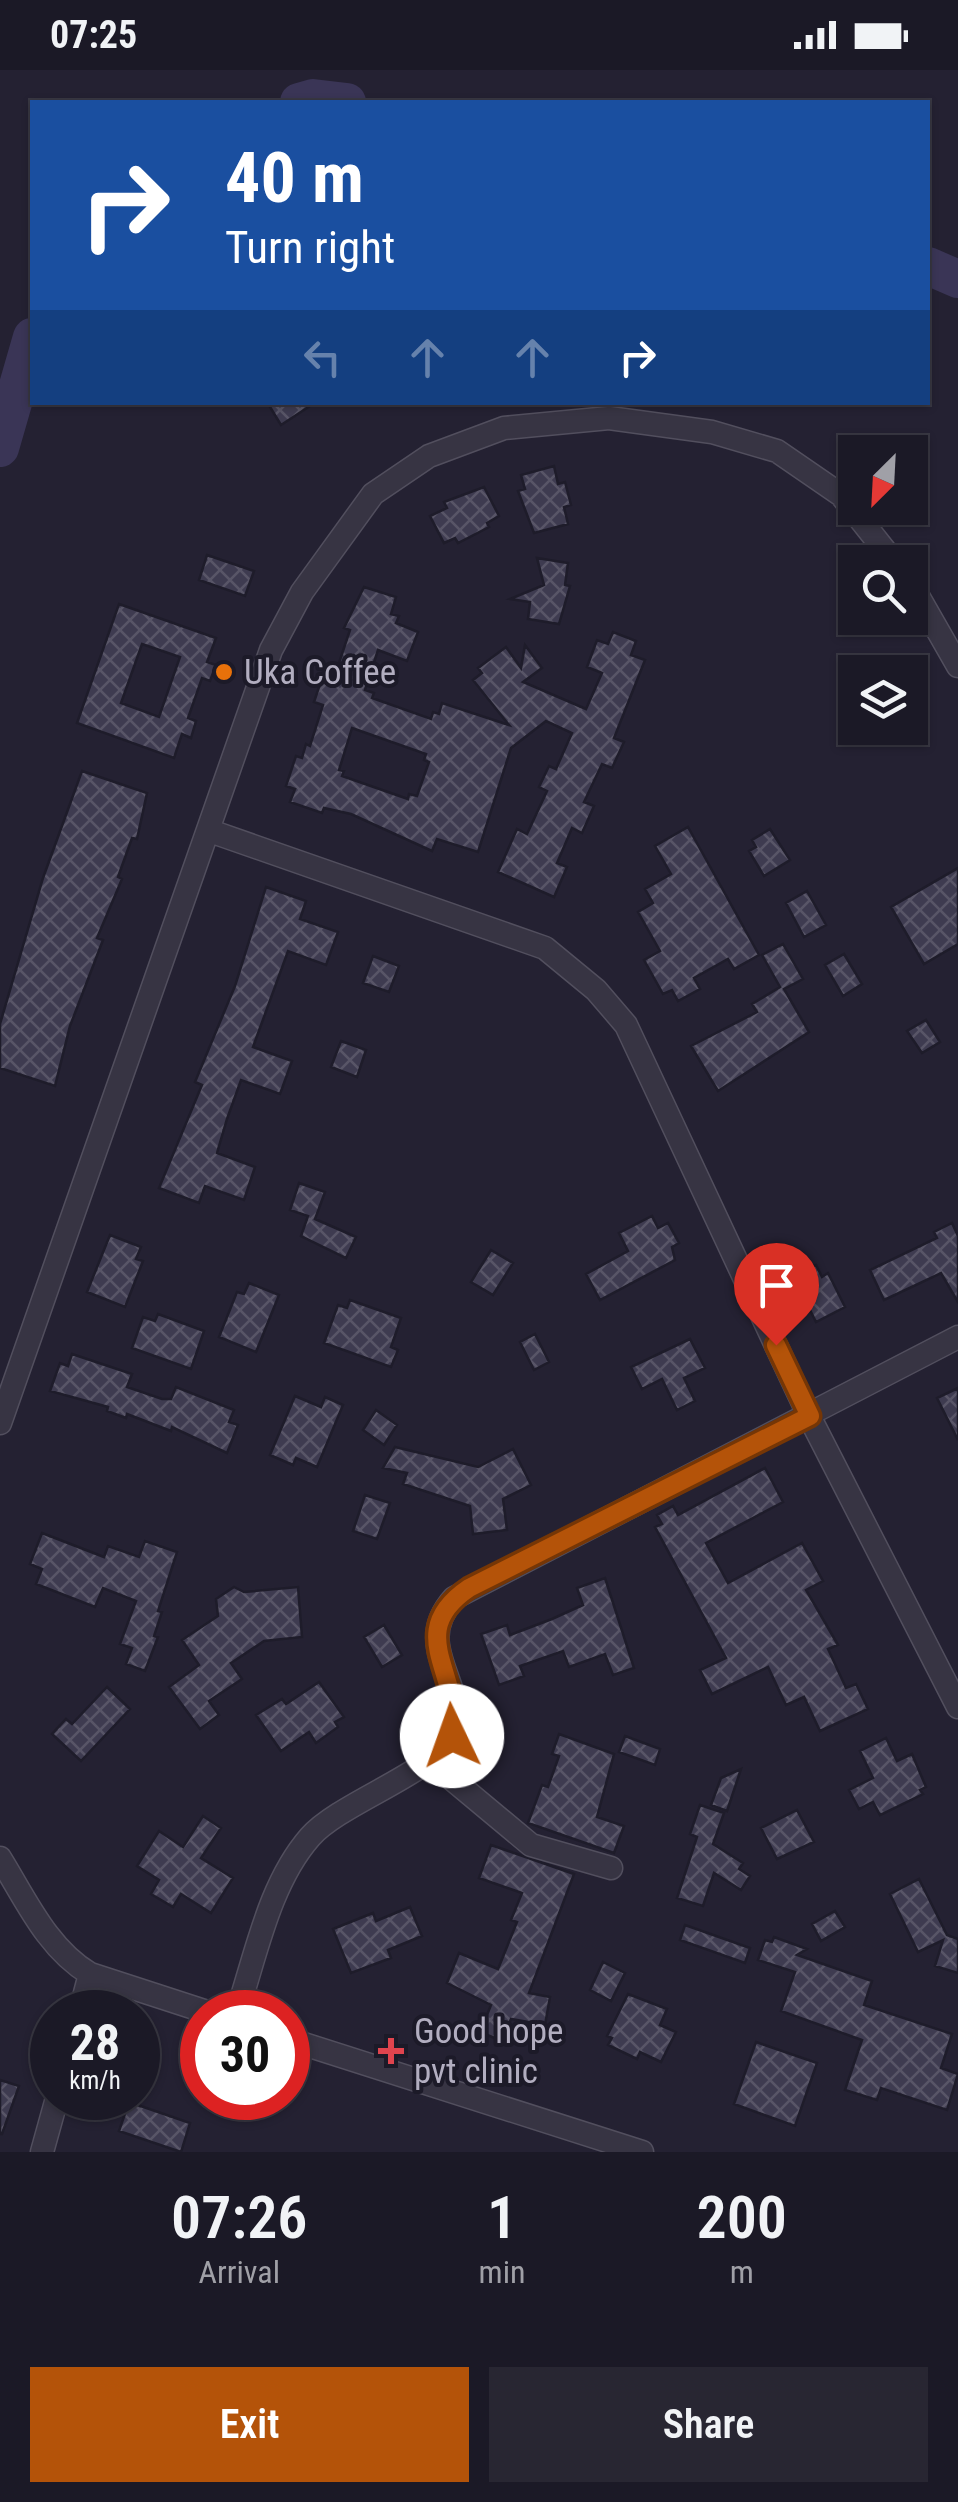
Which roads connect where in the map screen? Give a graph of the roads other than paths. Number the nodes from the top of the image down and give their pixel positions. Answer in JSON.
{"nodes":[{"id":1,"x":881,"y":545,"type":"edge"},
{"id":2,"x":928,"y":614,"type":"edge"},
{"id":3,"x":958,"y":666,"type":"edge"},
{"id":4,"x":210,"y":831,"type":"junction"},
{"id":5,"x":958,"y":1336,"type":"edge"},
{"id":6,"x":810,"y":1416,"type":"junction"},
{"id":7,"x":0,"y":1424,"type":"edge"},
{"id":8,"x":958,"y":1707,"type":"edge"},
{"id":9,"x":429,"y":1760,"type":"junction"},
{"id":10,"x":0,"y":1858,"type":"edge"},
{"id":11,"x":612,"y":1868,"type":"dead end"},
{"id":12,"x":90,"y":1974,"type":"junction"},
{"id":13,"x":86,"y":1990,"type":"edge"},
{"id":14,"x":245,"y":1990,"type":"edge"},
{"id":15,"x":180,"y":2003,"type":"edge"},
{"id":16,"x":310,"y":2045,"type":"edge"},
{"id":17,"x":51,"y":2120,"type":"edge"},
{"id":18,"x":42,"y":2152,"type":"edge"},
{"id":19,"x":642,"y":2152,"type":"edge"}],
"edges":[{"from":1,"to":4,"type":"street"},
{"from":2,"to":3,"type":"street"},
{"from":4,"to":6,"type":"street"},
{"from":4,"to":7,"type":"street"},
{"from":5,"to":6,"type":"street"},
{"from":6,"to":8,"type":"street"},
{"from":6,"to":9,"type":"street"},
{"from":9,"to":11,"type":"street"},
{"from":9,"to":14,"type":"street"},
{"from":10,"to":12,"type":"street"},
{"from":12,"to":13,"type":"street"},
{"from":12,"to":15,"type":"street"},
{"from":16,"to":19,"type":"street"},
{"from":17,"to":18,"type":"street"}]}
